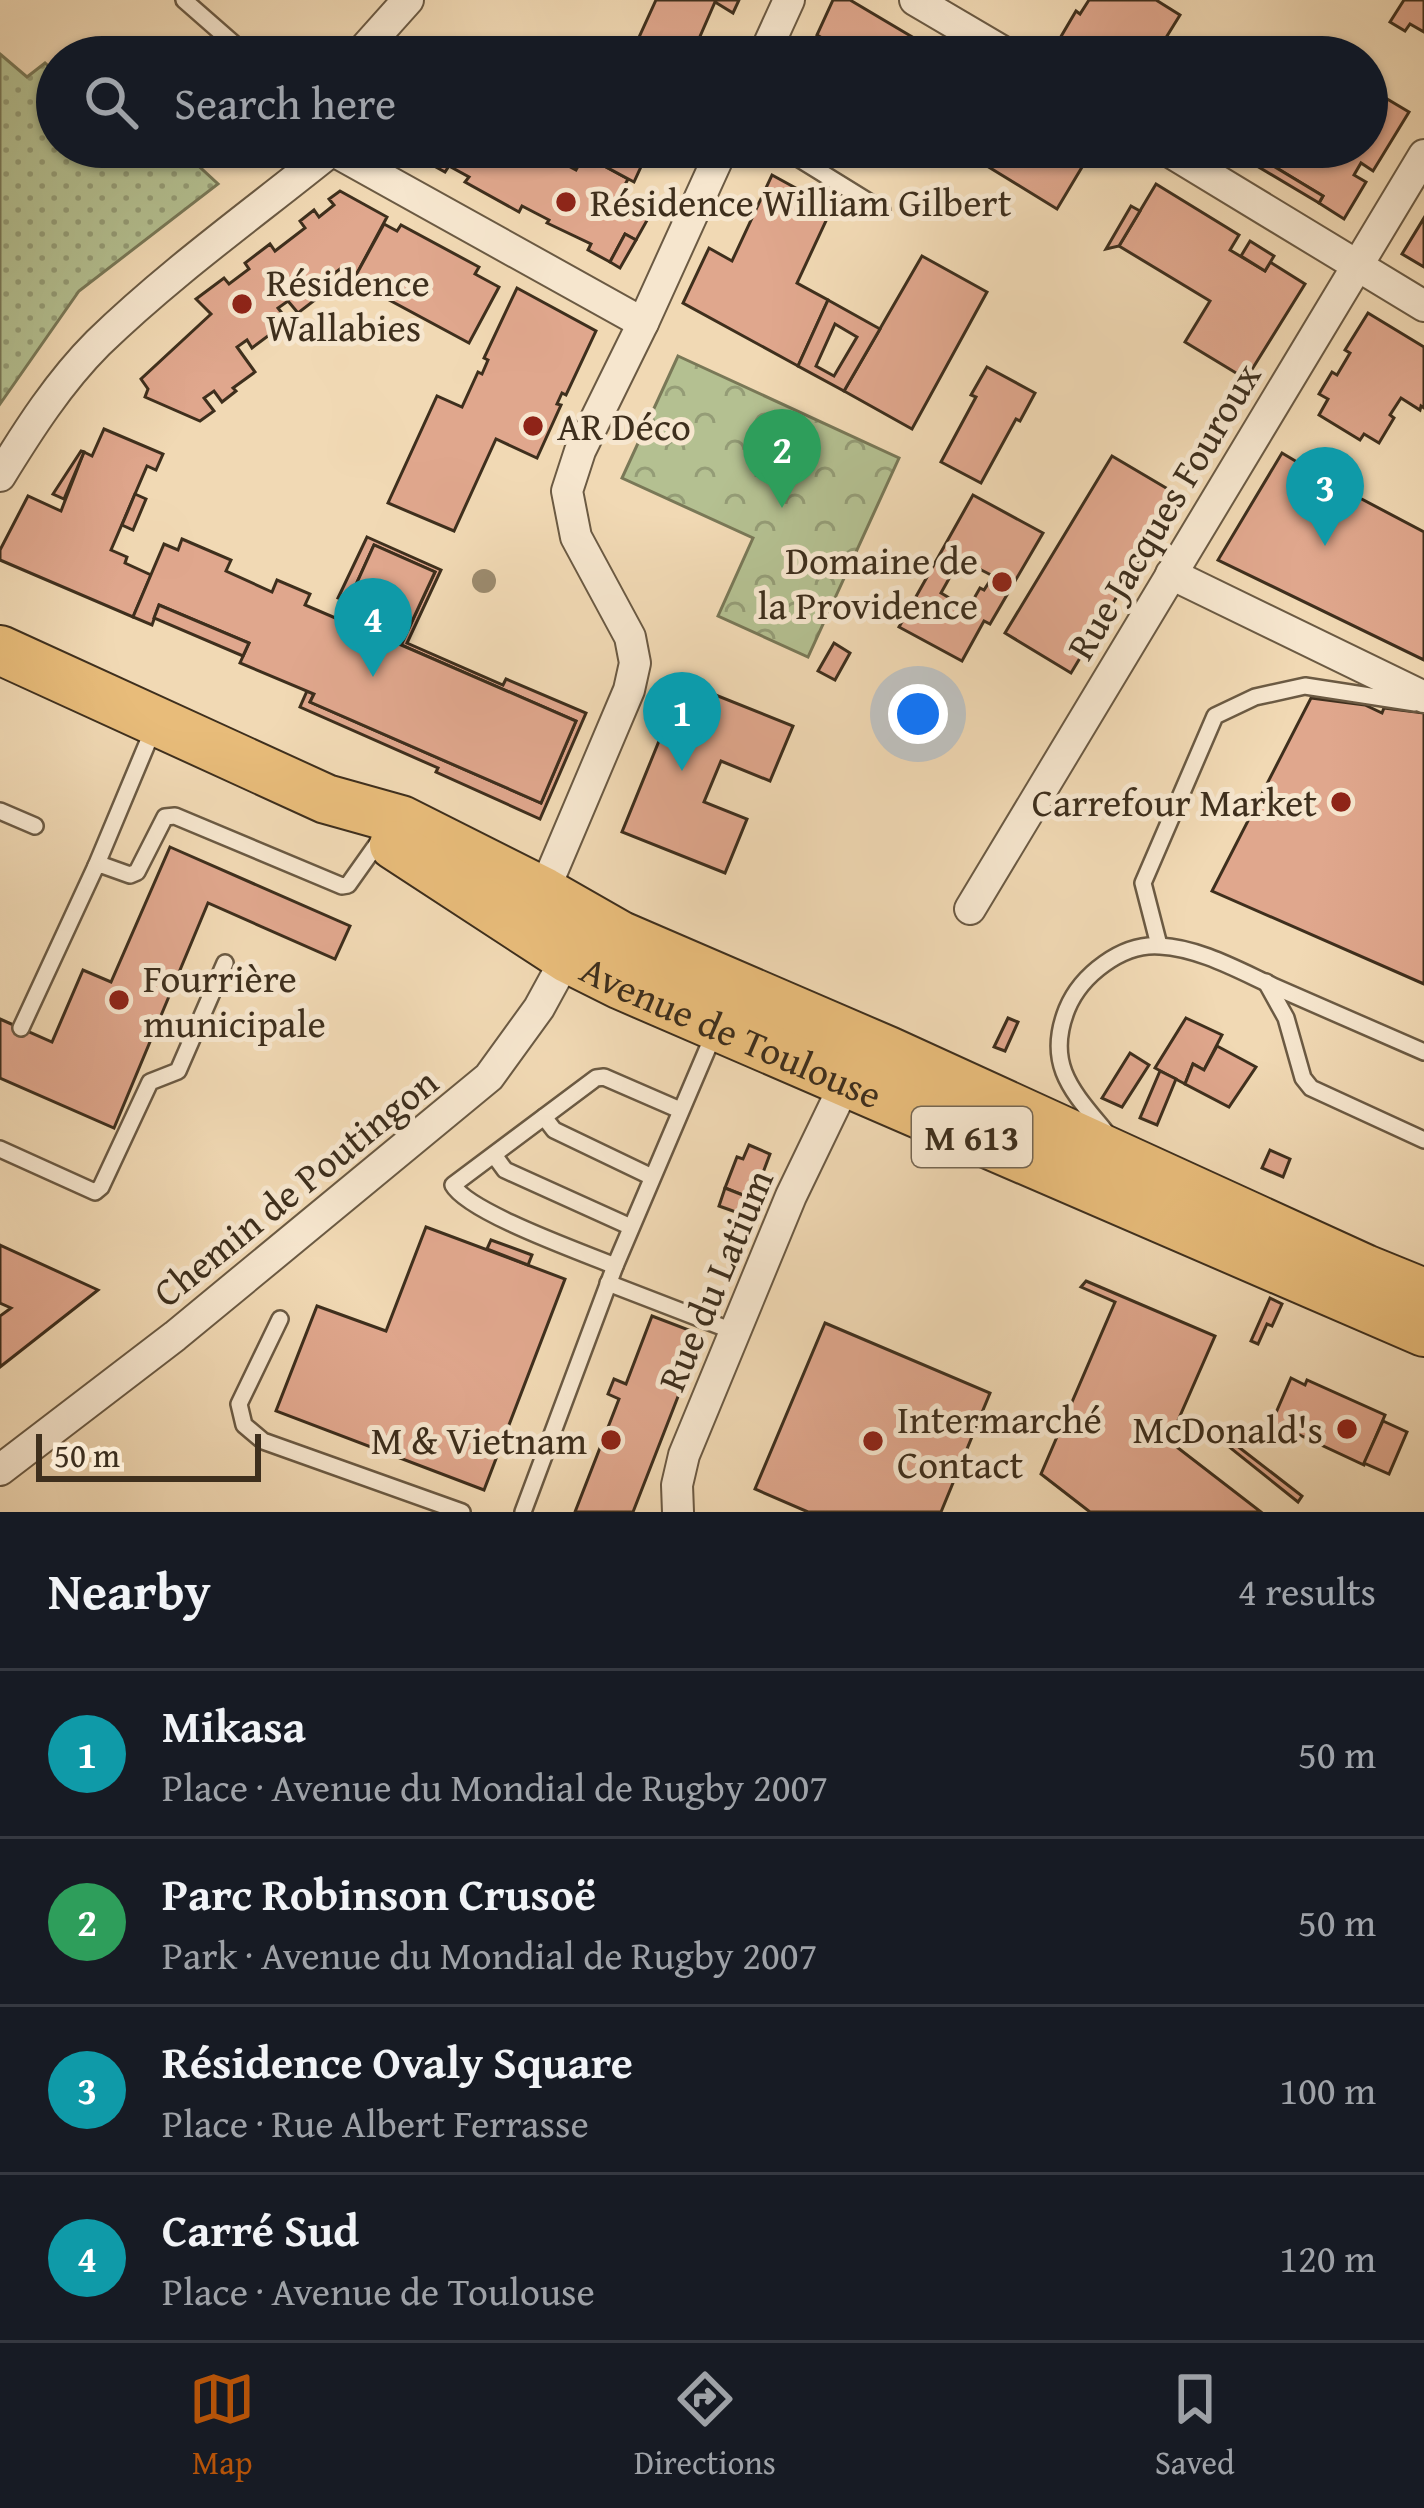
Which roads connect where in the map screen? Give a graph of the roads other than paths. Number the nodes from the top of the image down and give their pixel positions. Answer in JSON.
{"nodes":[{"id":1,"x":184,"y":0,"type":"edge"},
{"id":2,"x":408,"y":0,"type":"edge"},
{"id":3,"x":789,"y":0,"type":"edge"},
{"id":4,"x":915,"y":0,"type":"edge"},
{"id":5,"x":225,"y":36,"type":"edge"},
{"id":6,"x":376,"y":36,"type":"edge"},
{"id":7,"x":773,"y":36,"type":"edge"},
{"id":8,"x":976,"y":36,"type":"edge"},
{"id":9,"x":1424,"y":154,"type":"edge"},
{"id":10,"x":307,"y":168,"type":"edge"},
{"id":11,"x":367,"y":168,"type":"edge"},
{"id":12,"x":713,"y":168,"type":"edge"},
{"id":13,"x":814,"y":168,"type":"edge"},
{"id":14,"x":1197,"y":168,"type":"edge"},
{"id":15,"x":882,"y":210,"type":"dead end"},
{"id":16,"x":1357,"y":264,"type":"junction"},
{"id":17,"x":1424,"y":307,"type":"edge"},
{"id":18,"x":643,"y":323,"type":"junction"},
{"id":19,"x":0,"y":476,"type":"edge"},
{"id":20,"x":1171,"y":574,"type":"junction"},
{"id":21,"x":0,"y":650,"type":"edge"},
{"id":22,"x":1424,"y":700,"type":"edge"},
{"id":23,"x":156,"y":722,"type":"junction"},
{"id":24,"x":326,"y":799,"type":"junction"},
{"id":25,"x":0,"y":811,"type":"edge"},
{"id":26,"x":35,"y":826,"type":"dead end"},
{"id":27,"x":382,"y":837,"type":"junction"},
{"id":28,"x":96,"y":866,"type":"junction"},
{"id":29,"x":970,"y":908,"type":"dead end"},
{"id":30,"x":535,"y":912,"type":"junction"},
{"id":31,"x":577,"y":937,"type":"junction"},
{"id":32,"x":1159,"y":946,"type":"junction"},
{"id":33,"x":224,"y":963,"type":"dead end"},
{"id":34,"x":1265,"y":982,"type":"junction"},
{"id":35,"x":717,"y":1027,"type":"junction"},
{"id":36,"x":22,"y":1028,"type":"dead end"},
{"id":37,"x":1424,"y":1052,"type":"edge"},
{"id":38,"x":845,"y":1084,"type":"junction"},
{"id":39,"x":680,"y":1110,"type":"junction"},
{"id":40,"x":544,"y":1118,"type":"junction"},
{"id":41,"x":1424,"y":1140,"type":"edge"},
{"id":42,"x":0,"y":1149,"type":"edge"},
{"id":43,"x":494,"y":1155,"type":"junction"},
{"id":44,"x":1130,"y":1161,"type":"junction"},
{"id":45,"x":652,"y":1178,"type":"junction"},
{"id":46,"x":631,"y":1227,"type":"junction"},
{"id":47,"x":1365,"y":1269,"type":"junction"},
{"id":48,"x":1424,"y":1272,"type":"edge"},
{"id":49,"x":612,"y":1274,"type":"junction"},
{"id":50,"x":1424,"y":1292,"type":"edge"},
{"id":51,"x":280,"y":1319,"type":"dead end"},
{"id":52,"x":735,"y":1332,"type":"junction"},
{"id":53,"x":1424,"y":1332,"type":"edge"},
{"id":54,"x":0,"y":1470,"type":"edge"},
{"id":55,"x":462,"y":1512,"type":"edge"},
{"id":56,"x":523,"y":1512,"type":"edge"},
{"id":57,"x":678,"y":1512,"type":"edge"}],
"edges":[{"from":1,"to":5,"type":"lane"},
{"from":2,"to":6,"type":"street"},
{"from":3,"to":7,"type":"street"},
{"from":4,"to":8,"type":"street"},
{"from":9,"to":16,"type":"street","name":"Rue Jacques Fouroux"},
{"from":10,"to":19,"type":"street"},
{"from":11,"to":18,"type":"street"},
{"from":12,"to":18,"type":"street"},
{"from":13,"to":15,"type":"lane"},
{"from":14,"to":16,"type":"street"},
{"from":16,"to":17,"type":"street"},
{"from":16,"to":20,"type":"street","name":"Rue Jacques Fouroux"},
{"from":18,"to":30,"type":"street"},
{"from":20,"to":22,"type":"street"},
{"from":20,"to":29,"type":"street","name":"Rue Jacques Fouroux"},
{"from":21,"to":23,"type":"main road","name":"Avenue de Toulouse","number":"M 613"},
{"from":22,"to":32,"type":"lane"},
{"from":23,"to":24,"type":"main road","name":"Avenue de Toulouse","number":"M 613"},
{"from":23,"to":28,"type":"lane"},
{"from":24,"to":27,"type":"main road","name":"Avenue de Toulouse","number":"M 613"},
{"from":24,"to":30,"type":"main road","name":"Avenue de Toulouse","number":"M 613"},
{"from":25,"to":26,"type":"lane"},
{"from":27,"to":28,"type":"lane"},
{"from":27,"to":30,"type":"main road","name":"Avenue de Toulouse","number":"M 613"},
{"from":28,"to":36,"type":"lane"},
{"from":30,"to":31,"type":"main road","name":"Avenue de Toulouse","number":"M 613"},
{"from":31,"to":35,"type":"main road","name":"Avenue de Toulouse","number":"M 613"},
{"from":31,"to":44,"type":"main road","name":"Avenue de Toulouse","number":"M 613"},
{"from":31,"to":54,"type":"street","name":"Chemin de Poutingon"},
{"from":32,"to":34,"type":"lane"},
{"from":32,"to":44,"type":"lane"},
{"from":33,"to":42,"type":"lane"},
{"from":34,"to":37,"type":"lane"},
{"from":34,"to":41,"type":"lane"},
{"from":35,"to":38,"type":"main road","name":"Avenue de Toulouse","number":"M 613"},
{"from":35,"to":39,"type":"lane"},
{"from":38,"to":52,"type":"street","name":"Rue du Latium"},
{"from":38,"to":53,"type":"main road","name":"Avenue de Toulouse","number":"M 613"},
{"from":39,"to":40,"type":"lane"},
{"from":39,"to":45,"type":"lane"},
{"from":40,"to":43,"type":"lane"},
{"from":40,"to":45,"type":"lane"},
{"from":43,"to":46,"type":"lane"},
{"from":43,"to":49,"type":"lane"},
{"from":44,"to":47,"type":"main road","name":"Avenue de Toulouse","number":"M 613"},
{"from":45,"to":46,"type":"lane"},
{"from":46,"to":49,"type":"lane"},
{"from":47,"to":48,"type":"main road","number":"M 613"},
{"from":47,"to":50,"type":"main road","name":"Avenue de Toulouse","number":"M 613"},
{"from":49,"to":52,"type":"lane"},
{"from":49,"to":56,"type":"lane"},
{"from":51,"to":55,"type":"lane"},
{"from":52,"to":57,"type":"street","name":"Rue du Latium"}]}
